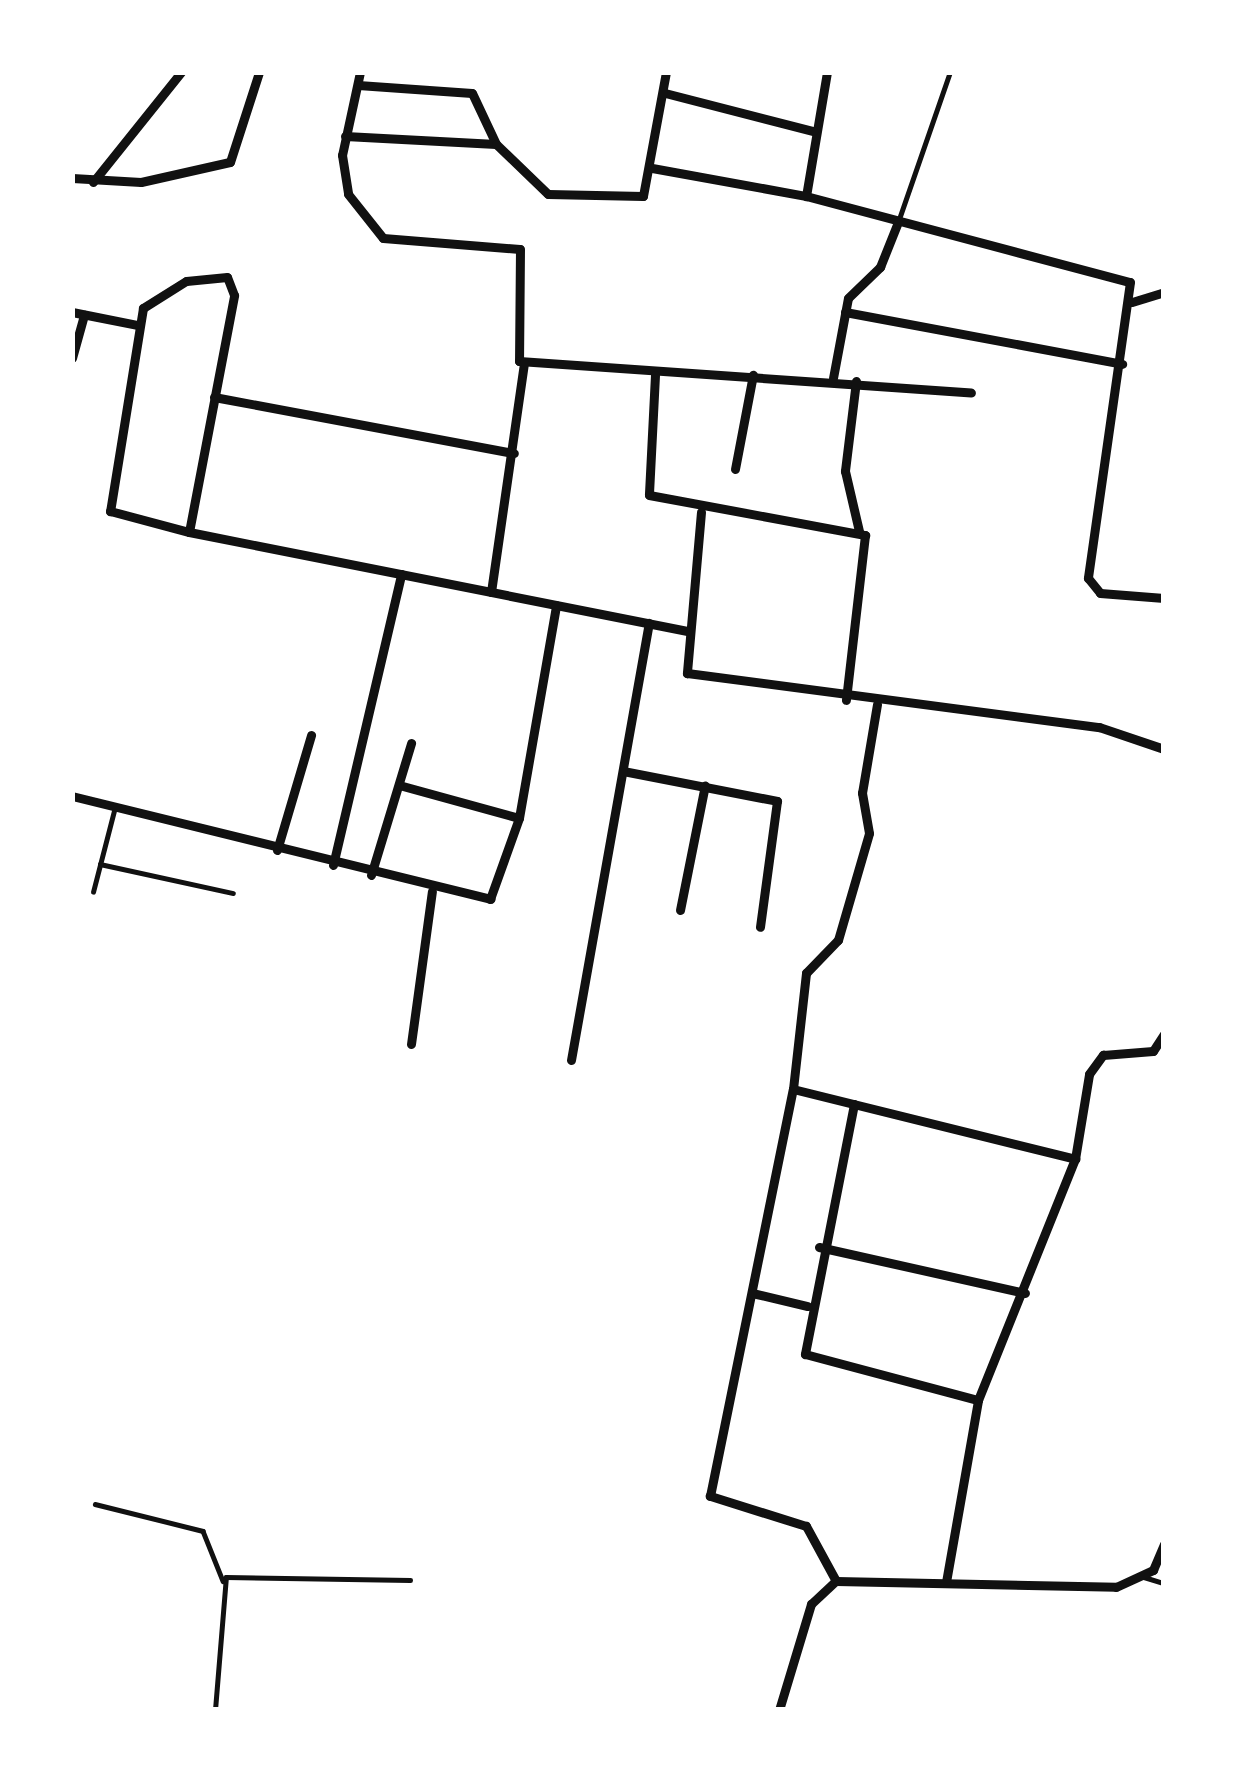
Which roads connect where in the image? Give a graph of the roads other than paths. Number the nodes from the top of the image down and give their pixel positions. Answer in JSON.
{"nodes":[{"id":1,"x":159,"y":72,"type":"edge"},
{"id":2,"x":181,"y":72,"type":"edge"},
{"id":3,"x":259,"y":72,"type":"edge"},
{"id":4,"x":359,"y":72,"type":"edge"},
{"id":5,"x":666,"y":72,"type":"edge"},
{"id":6,"x":826,"y":72,"type":"edge"},
{"id":7,"x":950,"y":72,"type":"edge"},
{"id":8,"x":172,"y":83,"type":"junction"},
{"id":9,"x":358,"y":85,"type":"junction"},
{"id":10,"x":665,"y":93,"type":"junction"},
{"id":11,"x":813,"y":131,"type":"junction"},
{"id":12,"x":345,"y":136,"type":"junction"},
{"id":13,"x":496,"y":145,"type":"junction"},
{"id":14,"x":652,"y":169,"type":"junction"},
{"id":15,"x":72,"y":178,"type":"edge"},
{"id":16,"x":93,"y":182,"type":"junction"},
{"id":17,"x":806,"y":196,"type":"junction"},
{"id":18,"x":898,"y":222,"type":"junction"},
{"id":19,"x":1164,"y":292,"type":"edge"},
{"id":20,"x":1132,"y":302,"type":"junction"},
{"id":21,"x":845,"y":312,"type":"junction"},
{"id":22,"x":78,"y":314,"type":"edge"},
{"id":23,"x":137,"y":325,"type":"junction"},
{"id":24,"x":72,"y":358,"type":"edge"},
{"id":25,"x":524,"y":362,"type":"junction"},
{"id":26,"x":1121,"y":364,"type":"junction"},
{"id":27,"x":655,"y":375,"type":"junction"},
{"id":28,"x":753,"y":375,"type":"junction"},
{"id":29,"x":833,"y":378,"type":"junction"},
{"id":30,"x":856,"y":381,"type":"junction"},
{"id":31,"x":971,"y":393,"type":"dead end"},
{"id":32,"x":214,"y":397,"type":"junction"},
{"id":33,"x":514,"y":454,"type":"junction"},
{"id":34,"x":735,"y":469,"type":"dead end"},
{"id":35,"x":701,"y":512,"type":"junction"},
{"id":36,"x":859,"y":531,"type":"junction"},
{"id":37,"x":188,"y":532,"type":"junction"},
{"id":38,"x":401,"y":574,"type":"junction"},
{"id":39,"x":491,"y":592,"type":"junction"},
{"id":40,"x":1164,"y":598,"type":"edge"},
{"id":41,"x":556,"y":605,"type":"junction"},
{"id":42,"x":649,"y":623,"type":"junction"},
{"id":43,"x":688,"y":631,"type":"junction"},
{"id":44,"x":846,"y":700,"type":"junction"},
{"id":45,"x":877,"y":704,"type":"junction"},
{"id":46,"x":310,"y":735,"type":"dead end"},
{"id":47,"x":411,"y":743,"type":"dead end"},
{"id":48,"x":1164,"y":749,"type":"edge"},
{"id":49,"x":622,"y":770,"type":"junction"},
{"id":50,"x":398,"y":785,"type":"junction"},
{"id":51,"x":705,"y":785,"type":"junction"},
{"id":52,"x":72,"y":796,"type":"edge"},
{"id":53,"x":115,"y":807,"type":"junction"},
{"id":54,"x":519,"y":818,"type":"junction"},
{"id":55,"x":278,"y":850,"type":"junction"},
{"id":56,"x":100,"y":864,"type":"junction"},
{"id":57,"x":332,"y":865,"type":"junction"},
{"id":58,"x":370,"y":874,"type":"junction"},
{"id":59,"x":432,"y":891,"type":"junction"},
{"id":60,"x":93,"y":892,"type":"dead end"},
{"id":61,"x":233,"y":893,"type":"dead end"},
{"id":62,"x":680,"y":910,"type":"dead end"},
{"id":63,"x":760,"y":927,"type":"dead end"},
{"id":64,"x":1164,"y":1034,"type":"edge"},
{"id":65,"x":411,"y":1044,"type":"dead end"},
{"id":66,"x":572,"y":1060,"type":"dead end"},
{"id":67,"x":793,"y":1089,"type":"junction"},
{"id":68,"x":854,"y":1104,"type":"junction"},
{"id":69,"x":1076,"y":1159,"type":"junction"},
{"id":70,"x":819,"y":1247,"type":"junction"},
{"id":71,"x":752,"y":1293,"type":"junction"},
{"id":72,"x":1025,"y":1293,"type":"junction"},
{"id":73,"x":807,"y":1306,"type":"junction"},
{"id":74,"x":979,"y":1400,"type":"junction"},
{"id":75,"x":94,"y":1504,"type":"dead end"},
{"id":76,"x":1164,"y":1544,"type":"edge"},
{"id":77,"x":1144,"y":1577,"type":"junction"},
{"id":78,"x":410,"y":1580,"type":"dead end"},
{"id":79,"x":223,"y":1581,"type":"junction"},
{"id":80,"x":836,"y":1581,"type":"junction"},
{"id":81,"x":946,"y":1582,"type":"junction"},
{"id":82,"x":1164,"y":1583,"type":"edge"},
{"id":83,"x":215,"y":1710,"type":"edge"},
{"id":84,"x":779,"y":1710,"type":"edge"}],
"edges":[{"from":1,"to":8,"type":"street"},
{"from":2,"to":8,"type":"street"},
{"from":3,"to":16,"type":"street"},
{"from":4,"to":9,"type":"street"},
{"from":5,"to":10,"type":"street"},
{"from":6,"to":11,"type":"street"},
{"from":7,"to":18,"type":"lane"},
{"from":8,"to":16,"type":"street"},
{"from":9,"to":12,"type":"street"},
{"from":9,"to":13,"type":"street"},
{"from":10,"to":11,"type":"street"},
{"from":10,"to":14,"type":"street"},
{"from":11,"to":17,"type":"street"},
{"from":12,"to":13,"type":"street"},
{"from":12,"to":25,"type":"street"},
{"from":13,"to":14,"type":"street"},
{"from":14,"to":17,"type":"street"},
{"from":15,"to":16,"type":"street"},
{"from":17,"to":18,"type":"street"},
{"from":18,"to":20,"type":"street"},
{"from":18,"to":21,"type":"street"},
{"from":19,"to":20,"type":"street"},
{"from":20,"to":26,"type":"street"},
{"from":21,"to":26,"type":"street"},
{"from":21,"to":29,"type":"street"},
{"from":22,"to":23,"type":"street"},
{"from":22,"to":24,"type":"street"},
{"from":23,"to":32,"type":"street"},
{"from":23,"to":37,"type":"street"},
{"from":25,"to":27,"type":"street"},
{"from":25,"to":33,"type":"street"},
{"from":26,"to":40,"type":"street"},
{"from":27,"to":28,"type":"street"},
{"from":27,"to":35,"type":"street"},
{"from":28,"to":29,"type":"street"},
{"from":28,"to":34,"type":"street"},
{"from":29,"to":30,"type":"street"},
{"from":30,"to":31,"type":"street"},
{"from":30,"to":36,"type":"street"},
{"from":32,"to":33,"type":"street"},
{"from":32,"to":37,"type":"street"},
{"from":33,"to":39,"type":"street"},
{"from":35,"to":36,"type":"street"},
{"from":35,"to":43,"type":"street"},
{"from":36,"to":44,"type":"street"},
{"from":37,"to":38,"type":"street"},
{"from":38,"to":39,"type":"street"},
{"from":38,"to":57,"type":"street"},
{"from":39,"to":41,"type":"street"},
{"from":41,"to":42,"type":"street"},
{"from":41,"to":54,"type":"street"},
{"from":42,"to":43,"type":"street"},
{"from":42,"to":49,"type":"street"},
{"from":43,"to":44,"type":"street"},
{"from":44,"to":45,"type":"street"},
{"from":45,"to":48,"type":"street"},
{"from":45,"to":67,"type":"street"},
{"from":46,"to":55,"type":"street"},
{"from":47,"to":50,"type":"street"},
{"from":49,"to":51,"type":"street"},
{"from":49,"to":66,"type":"street"},
{"from":50,"to":54,"type":"street"},
{"from":50,"to":58,"type":"street"},
{"from":51,"to":62,"type":"street"},
{"from":51,"to":63,"type":"street"},
{"from":52,"to":53,"type":"street"},
{"from":53,"to":55,"type":"street"},
{"from":53,"to":56,"type":"lane"},
{"from":54,"to":59,"type":"street"},
{"from":55,"to":57,"type":"street"},
{"from":56,"to":60,"type":"lane"},
{"from":56,"to":61,"type":"lane"},
{"from":57,"to":58,"type":"street"},
{"from":58,"to":59,"type":"street"},
{"from":59,"to":65,"type":"street"},
{"from":64,"to":69,"type":"street"},
{"from":67,"to":68,"type":"street"},
{"from":67,"to":71,"type":"street"},
{"from":68,"to":69,"type":"street"},
{"from":68,"to":70,"type":"street"},
{"from":69,"to":72,"type":"street"},
{"from":70,"to":72,"type":"street"},
{"from":70,"to":73,"type":"street"},
{"from":71,"to":73,"type":"street"},
{"from":71,"to":80,"type":"street"},
{"from":72,"to":74,"type":"street"},
{"from":73,"to":74,"type":"street"},
{"from":74,"to":81,"type":"street"},
{"from":75,"to":79,"type":"lane"},
{"from":76,"to":77,"type":"street"},
{"from":77,"to":81,"type":"street"},
{"from":77,"to":82,"type":"lane"},
{"from":78,"to":79,"type":"lane"},
{"from":79,"to":83,"type":"lane"},
{"from":80,"to":81,"type":"street"},
{"from":80,"to":84,"type":"street"}]}
